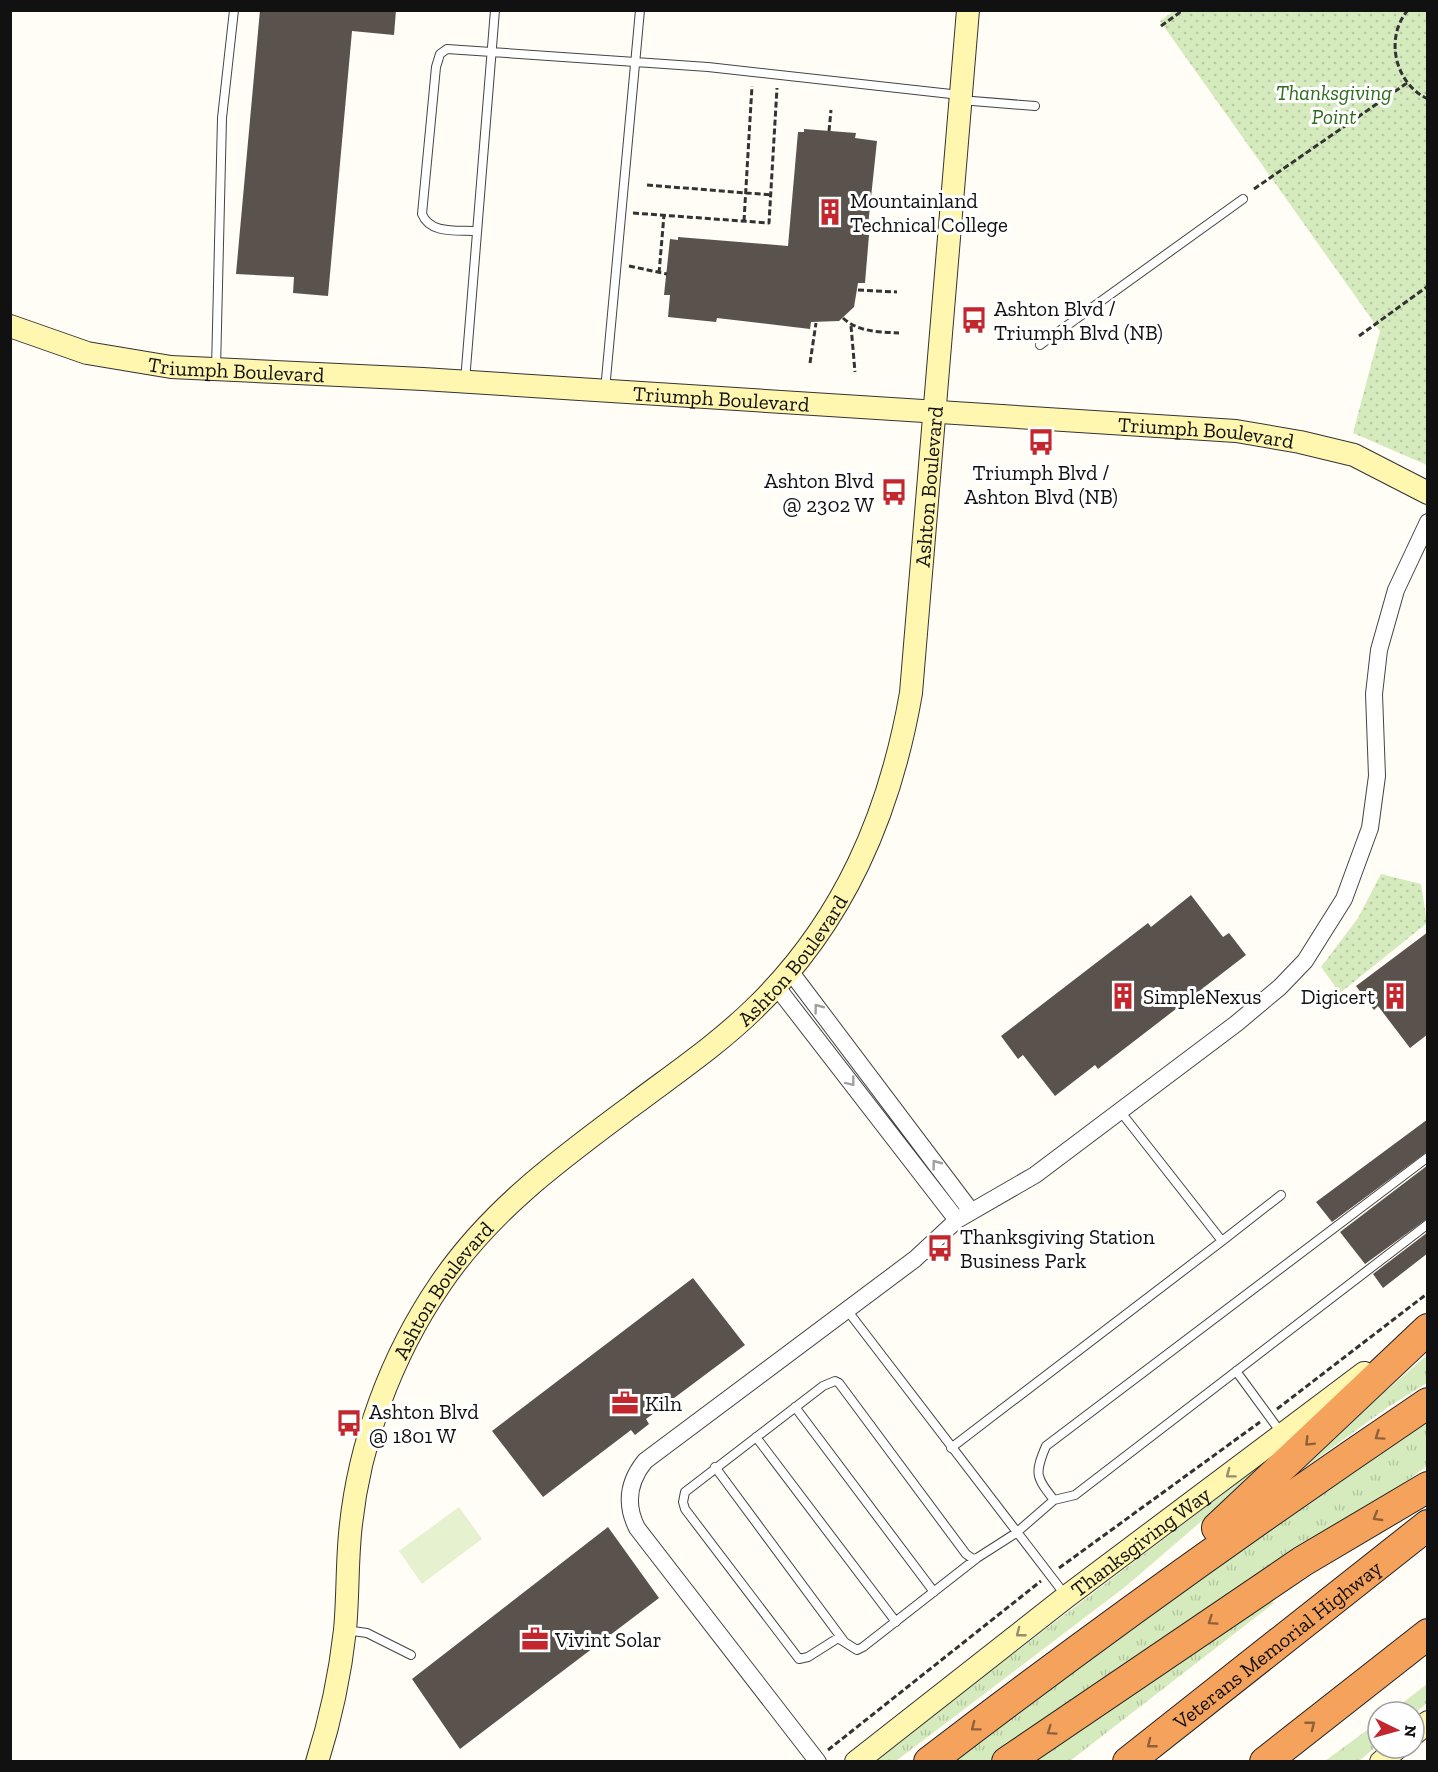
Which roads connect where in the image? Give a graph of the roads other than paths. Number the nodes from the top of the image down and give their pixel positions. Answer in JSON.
{"nodes":[{"id":1,"x":234,"y":10,"type":"edge"},
{"id":2,"x":495,"y":10,"type":"edge"},
{"id":3,"x":640,"y":10,"type":"edge"},
{"id":4,"x":968,"y":10,"type":"edge"},
{"id":5,"x":491,"y":51,"type":"junction"},
{"id":6,"x":635,"y":62,"type":"junction"},
{"id":7,"x":960,"y":97,"type":"junction"},
{"id":8,"x":1035,"y":106,"type":"dead end"},
{"id":9,"x":1243,"y":199,"type":"dead end"},
{"id":10,"x":475,"y":231,"type":"junction"},
{"id":11,"x":10,"y":326,"type":"edge"},
{"id":12,"x":1040,"y":345,"type":"dead end"},
{"id":13,"x":216,"y":370,"type":"junction"},
{"id":14,"x":465,"y":381,"type":"junction"},
{"id":15,"x":605,"y":391,"type":"junction"},
{"id":16,"x":936,"y":412,"type":"junction"},
{"id":17,"x":1428,"y":493,"type":"edge"},
{"id":18,"x":1428,"y":522,"type":"edge"},
{"id":19,"x":783,"y":979,"type":"junction"},
{"id":20,"x":1120,"y":1111,"type":"junction"},
{"id":21,"x":1428,"y":1157,"type":"edge"},
{"id":22,"x":1281,"y":1195,"type":"dead end"},
{"id":23,"x":964,"y":1215,"type":"junction"},
{"id":24,"x":1428,"y":1224,"type":"edge"},
{"id":25,"x":1222,"y":1241,"type":"junction"},
{"id":26,"x":847,"y":1310,"type":"junction"},
{"id":27,"x":1428,"y":1327,"type":"edge"},
{"id":28,"x":1236,"y":1371,"type":"junction"},
{"id":29,"x":1428,"y":1403,"type":"edge"},
{"id":30,"x":795,"y":1407,"type":"junction"},
{"id":31,"x":1282,"y":1435,"type":"junction"},
{"id":32,"x":756,"y":1437,"type":"junction"},
{"id":33,"x":951,"y":1448,"type":"junction"},
{"id":34,"x":716,"y":1467,"type":"junction"},
{"id":35,"x":1428,"y":1487,"type":"edge"},
{"id":36,"x":1054,"y":1500,"type":"junction"},
{"id":37,"x":1428,"y":1525,"type":"edge"},
{"id":38,"x":1016,"y":1533,"type":"junction"},
{"id":39,"x":977,"y":1558,"type":"junction"},
{"id":40,"x":934,"y":1592,"type":"junction"},
{"id":41,"x":1066,"y":1597,"type":"junction"},
{"id":42,"x":896,"y":1622,"type":"junction"},
{"id":43,"x":345,"y":1630,"type":"junction"},
{"id":44,"x":1428,"y":1634,"type":"edge"},
{"id":45,"x":843,"y":1640,"type":"junction"},
{"id":46,"x":1071,"y":1653,"type":"junction"},
{"id":47,"x":411,"y":1655,"type":"dead end"},
{"id":48,"x":818,"y":1760,"type":"edge"},
{"id":49,"x":317,"y":1761,"type":"edge"},
{"id":50,"x":856,"y":1761,"type":"edge"},
{"id":51,"x":929,"y":1761,"type":"edge"},
{"id":52,"x":1007,"y":1761,"type":"edge"},
{"id":53,"x":1128,"y":1761,"type":"edge"},
{"id":54,"x":1265,"y":1761,"type":"edge"}],
"edges":[{"from":1,"to":13,"type":"lane"},
{"from":2,"to":5,"type":"lane"},
{"from":3,"to":6,"type":"lane"},
{"from":4,"to":7,"type":"main road","name":"Ashton Boulevard"},
{"from":5,"to":6,"type":"lane"},
{"from":5,"to":10,"type":"lane"},
{"from":5,"to":10,"type":"lane"},
{"from":6,"to":7,"type":"lane"},
{"from":6,"to":15,"type":"lane"},
{"from":7,"to":8,"type":"lane"},
{"from":7,"to":16,"type":"main road","name":"Ashton Boulevard"},
{"from":9,"to":12,"type":"lane"},
{"from":10,"to":14,"type":"lane"},
{"from":11,"to":13,"type":"main road","name":"Triumph Boulevard"},
{"from":13,"to":14,"type":"main road","name":"Triumph Boulevard"},
{"from":14,"to":15,"type":"main road","name":"Triumph Boulevard"},
{"from":15,"to":16,"type":"main road","name":"Triumph Boulevard"},
{"from":16,"to":17,"type":"main road","name":"Triumph Boulevard"},
{"from":16,"to":19,"type":"main road","name":"Ashton Boulevard"},
{"from":18,"to":20,"type":"street"},
{"from":19,"to":23,"type":"street"},
{"from":19,"to":43,"type":"main road","name":"Ashton Boulevard"},
{"from":20,"to":23,"type":"street"},
{"from":20,"to":25,"type":"lane"},
{"from":21,"to":36,"type":"lane"},
{"from":22,"to":25,"type":"lane"},
{"from":23,"to":26,"type":"street"},
{"from":24,"to":28,"type":"lane"},
{"from":25,"to":33,"type":"lane"},
{"from":26,"to":33,"type":"lane"},
{"from":26,"to":48,"type":"street"},
{"from":27,"to":31,"type":"main road","name":"Thanksgiving Way"},
{"from":27,"to":46,"type":"highway","one_way":true},
{"from":28,"to":31,"type":"lane"},
{"from":28,"to":36,"type":"lane"},
{"from":29,"to":46,"type":"highway","one_way":true},
{"from":30,"to":32,"type":"lane"},
{"from":30,"to":39,"type":"lane"},
{"from":30,"to":40,"type":"lane"},
{"from":31,"to":41,"type":"main road","name":"Thanksgiving Way","one_way":true},
{"from":32,"to":34,"type":"lane"},
{"from":32,"to":42,"type":"lane"},
{"from":33,"to":38,"type":"lane"},
{"from":34,"to":45,"type":"lane"},
{"from":34,"to":45,"type":"lane"},
{"from":35,"to":52,"type":"highway","one_way":true},
{"from":36,"to":38,"type":"lane"},
{"from":37,"to":53,"type":"highway","name":"Veterans Memorial Highway","one_way":true},
{"from":38,"to":39,"type":"lane"},
{"from":38,"to":41,"type":"lane"},
{"from":39,"to":40,"type":"lane"},
{"from":40,"to":42,"type":"lane"},
{"from":41,"to":50,"type":"main road","name":"Thanksgiving Way","one_way":true},
{"from":42,"to":45,"type":"lane"},
{"from":43,"to":47,"type":"lane"},
{"from":43,"to":49,"type":"main road","name":"Ashton Boulevard"},
{"from":54,"to":44,"type":"highway","one_way":true},
{"from":46,"to":51,"type":"highway","one_way":true}]}
